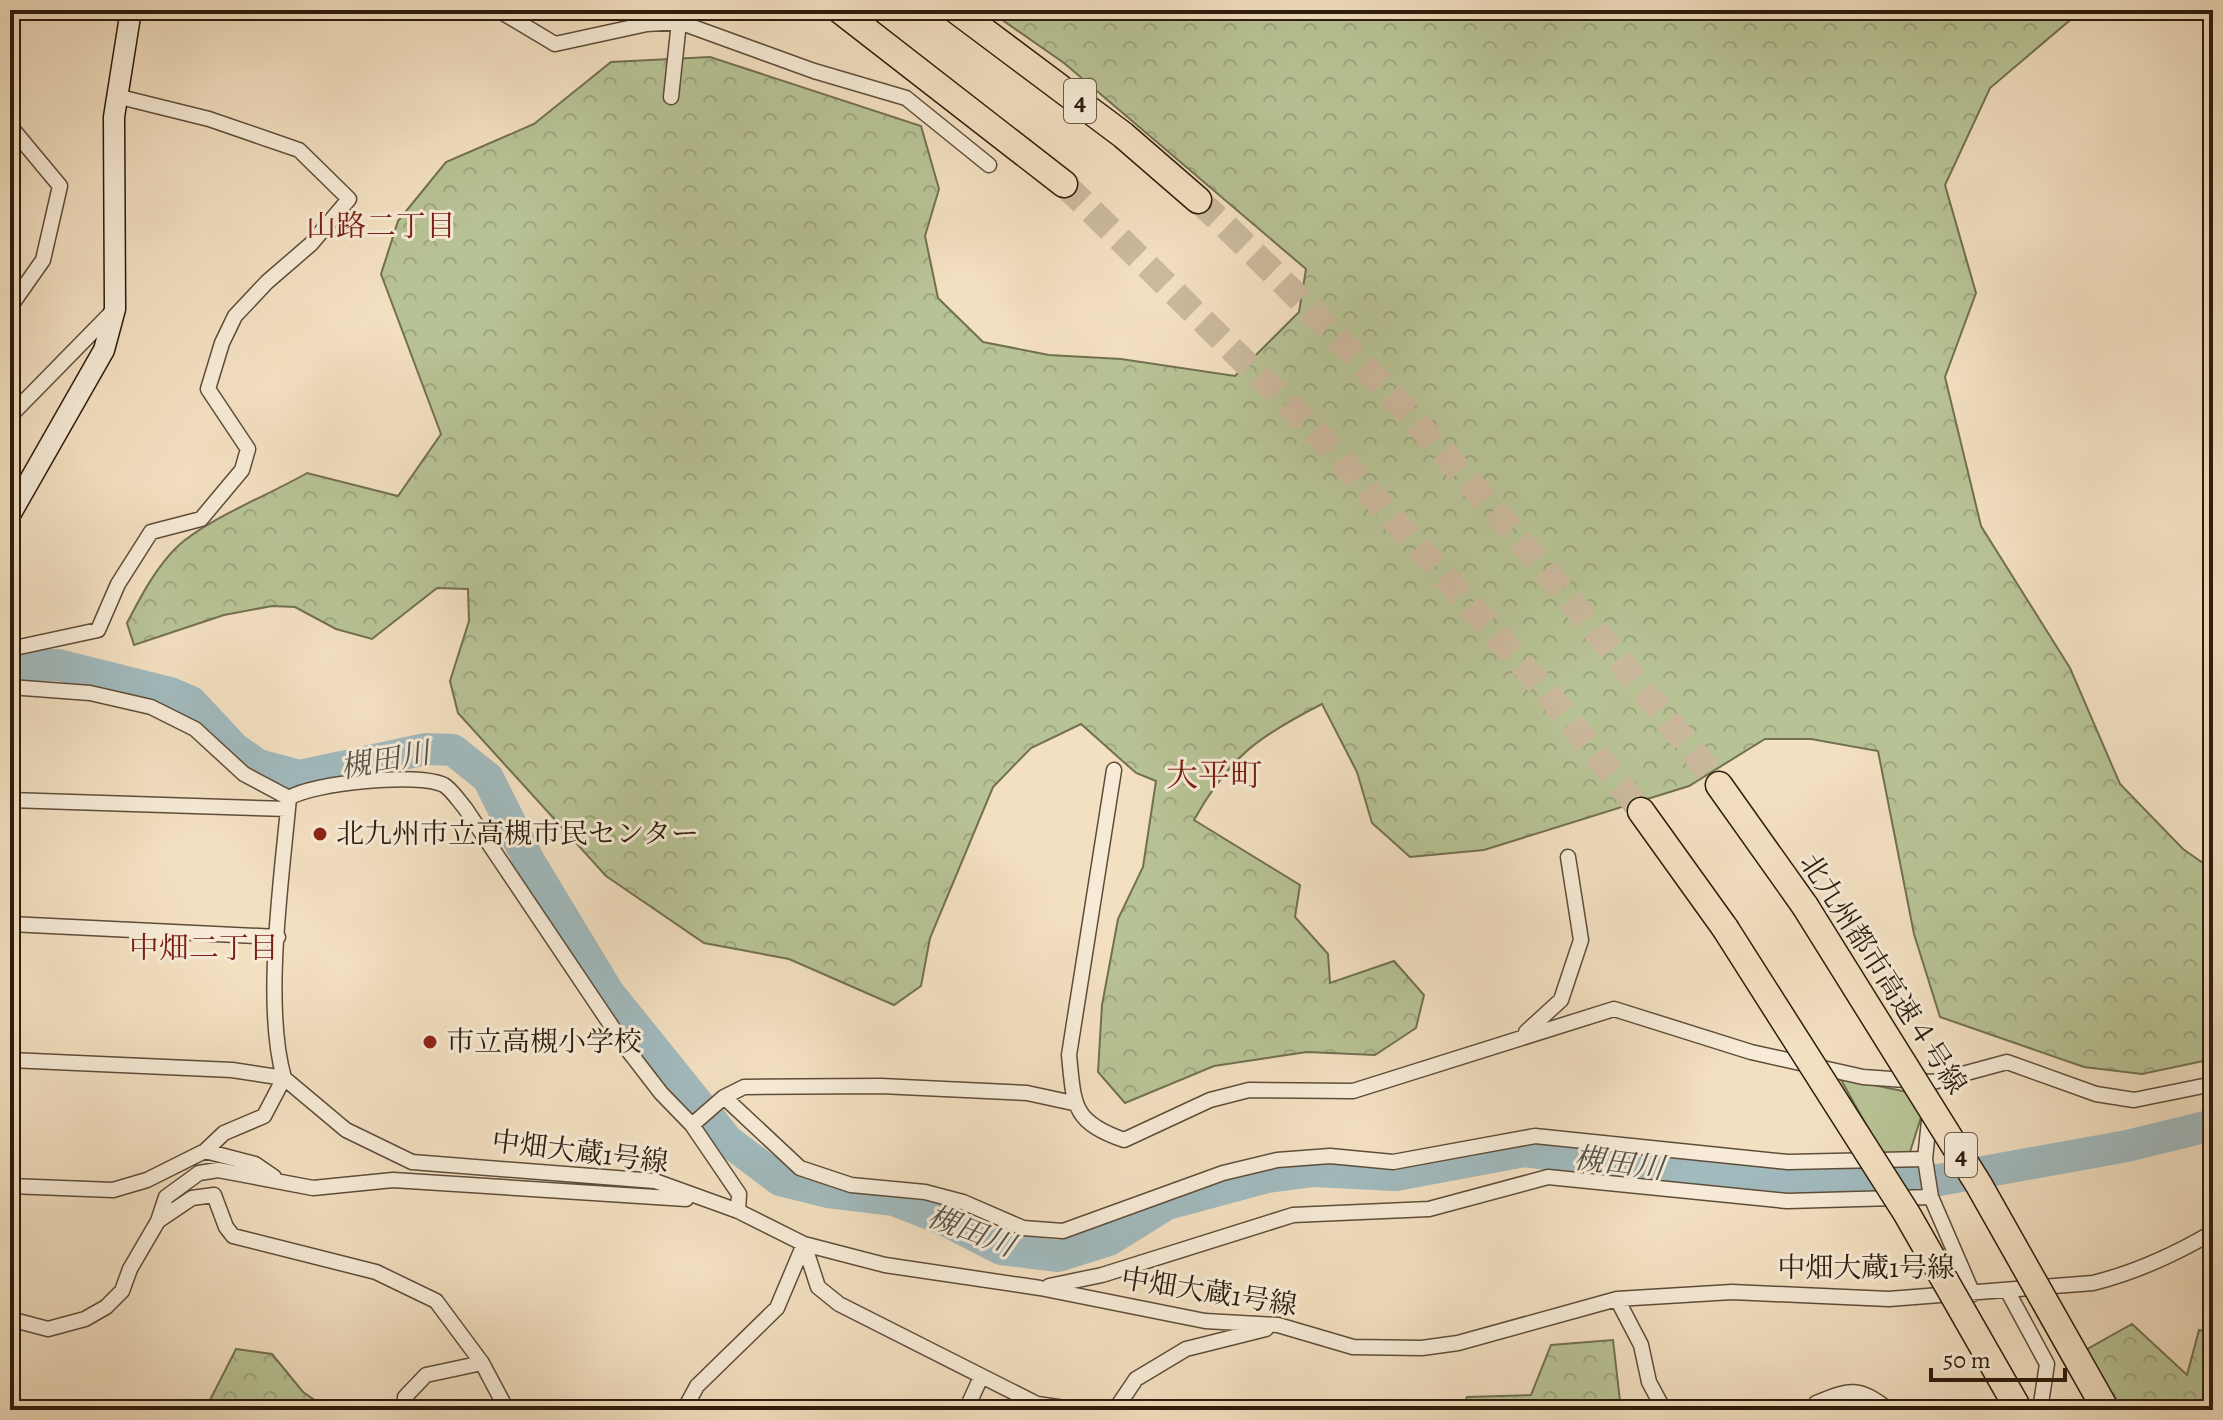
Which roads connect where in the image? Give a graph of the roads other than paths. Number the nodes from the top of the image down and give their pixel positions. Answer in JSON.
{"nodes":[{"id":1,"x":131,"y":10,"type":"edge"},
{"id":2,"x":498,"y":10,"type":"edge"},
{"id":3,"x":650,"y":10,"type":"edge"},
{"id":4,"x":840,"y":10,"type":"edge"},
{"id":5,"x":956,"y":10,"type":"edge"},
{"id":6,"x":679,"y":22,"type":"junction"},
{"id":7,"x":662,"y":23,"type":"junction"},
{"id":8,"x":116,"y":96,"type":"junction"},
{"id":9,"x":671,"y":97,"type":"dead end"},
{"id":10,"x":10,"y":126,"type":"edge"},
{"id":11,"x":989,"y":165,"type":"dead end"},
{"id":12,"x":1064,"y":184,"type":"tunnel mouth"},
{"id":13,"x":1198,"y":200,"type":"tunnel mouth"},
{"id":14,"x":10,"y":283,"type":"edge"},
{"id":15,"x":21,"y":295,"type":"junction"},
{"id":16,"x":10,"y":307,"type":"edge"},
{"id":17,"x":115,"y":309,"type":"junction"},
{"id":18,"x":10,"y":416,"type":"edge"},
{"id":19,"x":10,"y":515,"type":"edge"},
{"id":20,"x":10,"y":649,"type":"edge"},
{"id":21,"x":10,"y":687,"type":"edge"},
{"id":22,"x":1114,"y":770,"type":"dead end"},
{"id":23,"x":1719,"y":785,"type":"tunnel mouth"},
{"id":24,"x":10,"y":800,"type":"edge"},
{"id":25,"x":288,"y":803,"type":"junction"},
{"id":26,"x":1641,"y":811,"type":"tunnel mouth"},
{"id":27,"x":1568,"y":857,"type":"dead end"},
{"id":28,"x":10,"y":924,"type":"edge"},
{"id":29,"x":278,"y":937,"type":"junction"},
{"id":30,"x":1523,"y":1035,"type":"junction"},
{"id":31,"x":10,"y":1060,"type":"edge"},
{"id":32,"x":284,"y":1078,"type":"junction"},
{"id":33,"x":1933,"y":1082,"type":"junction"},
{"id":34,"x":2213,"y":1084,"type":"edge"},
{"id":35,"x":721,"y":1099,"type":"junction"},
{"id":36,"x":1073,"y":1103,"type":"junction"},
{"id":37,"x":692,"y":1125,"type":"junction"},
{"id":38,"x":205,"y":1151,"type":"junction"},
{"id":39,"x":1925,"y":1159,"type":"junction"},
{"id":40,"x":278,"y":1180,"type":"junction"},
{"id":41,"x":10,"y":1186,"type":"edge"},
{"id":42,"x":1931,"y":1197,"type":"junction"},
{"id":43,"x":712,"y":1202,"type":"junction"},
{"id":44,"x":738,"y":1211,"type":"junction"},
{"id":45,"x":158,"y":1221,"type":"junction"},
{"id":46,"x":2213,"y":1232,"type":"edge"},
{"id":47,"x":804,"y":1244,"type":"junction"},
{"id":48,"x":1040,"y":1288,"type":"junction"},
{"id":49,"x":2008,"y":1292,"type":"junction"},
{"id":50,"x":1973,"y":1294,"type":"junction"},
{"id":51,"x":1617,"y":1299,"type":"junction"},
{"id":52,"x":10,"y":1319,"type":"edge"},
{"id":53,"x":1278,"y":1325,"type":"junction"},
{"id":54,"x":482,"y":1363,"type":"junction"},
{"id":55,"x":981,"y":1377,"type":"junction"},
{"id":56,"x":1816,"y":1403,"type":"dead end"},
{"id":57,"x":1037,"y":1407,"type":"edge"},
{"id":58,"x":404,"y":1410,"type":"edge"},
{"id":59,"x":507,"y":1410,"type":"edge"},
{"id":60,"x":684,"y":1410,"type":"edge"},
{"id":61,"x":966,"y":1410,"type":"edge"},
{"id":62,"x":1078,"y":1410,"type":"edge"},
{"id":63,"x":1115,"y":1410,"type":"edge"},
{"id":64,"x":1664,"y":1410,"type":"edge"},
{"id":65,"x":1889,"y":1410,"type":"edge"},
{"id":66,"x":2019,"y":1410,"type":"edge"},
{"id":67,"x":2040,"y":1410,"type":"edge"},
{"id":68,"x":2106,"y":1410,"type":"edge"}],
"edges":[{"from":1,"to":8,"type":"street"},
{"from":2,"to":7,"type":"street"},
{"from":3,"to":7,"type":"street"},
{"from":4,"to":12,"type":"highway"},
{"from":5,"to":13,"type":"highway","number":"4"},
{"from":6,"to":7,"type":"street"},
{"from":6,"to":9,"type":"street"},
{"from":6,"to":11,"type":"street"},
{"from":8,"to":17,"type":"street"},
{"from":8,"to":20,"type":"street"},
{"from":10,"to":15,"type":"street"},
{"from":14,"to":15,"type":"street"},
{"from":15,"to":16,"type":"street"},
{"from":17,"to":18,"type":"street"},
{"from":17,"to":19,"type":"street"},
{"from":21,"to":25,"type":"street"},
{"from":22,"to":36,"type":"street"},
{"from":23,"to":68,"type":"highway","name":"北九州都市高速４号線","number":"4","bridge":true},
{"from":24,"to":25,"type":"street"},
{"from":25,"to":29,"type":"street"},
{"from":25,"to":37,"type":"street"},
{"from":26,"to":66,"type":"highway","bridge":true},
{"from":27,"to":30,"type":"street"},
{"from":28,"to":29,"type":"street"},
{"from":29,"to":32,"type":"street"},
{"from":30,"to":33,"type":"street"},
{"from":30,"to":36,"type":"street"},
{"from":31,"to":32,"type":"street"},
{"from":32,"to":38,"type":"street"},
{"from":32,"to":43,"type":"street","name":"中畑大蔵1号線"},
{"from":33,"to":34,"type":"street"},
{"from":33,"to":39,"type":"street"},
{"from":35,"to":36,"type":"street"},
{"from":35,"to":37,"type":"street"},
{"from":35,"to":39,"type":"street"},
{"from":37,"to":44,"type":"street"},
{"from":38,"to":40,"type":"street"},
{"from":38,"to":41,"type":"street"},
{"from":39,"to":42,"type":"street"},
{"from":40,"to":43,"type":"street"},
{"from":40,"to":45,"type":"street"},
{"from":42,"to":48,"type":"street"},
{"from":42,"to":50,"type":"street"},
{"from":43,"to":44,"type":"street","name":"中畑大蔵1号線"},
{"from":44,"to":47,"type":"street","name":"中畑大蔵1号線"},
{"from":45,"to":52,"type":"street"},
{"from":45,"to":54,"type":"street"},
{"from":46,"to":49,"type":"street","name":"中畑大蔵1号線"},
{"from":47,"to":48,"type":"street","name":"中畑大蔵1号線"},
{"from":47,"to":55,"type":"street"},
{"from":47,"to":60,"type":"street"},
{"from":48,"to":53,"type":"street","name":"中畑大蔵1号線"},
{"from":49,"to":50,"type":"street","name":"中畑大蔵1号線"},
{"from":49,"to":67,"type":"street"},
{"from":50,"to":51,"type":"street","name":"中畑大蔵1号線"},
{"from":51,"to":53,"type":"street","name":"中畑大蔵1号線"},
{"from":51,"to":64,"type":"street"},
{"from":53,"to":63,"type":"street"},
{"from":54,"to":58,"type":"street"},
{"from":54,"to":59,"type":"street"},
{"from":55,"to":57,"type":"street"},
{"from":55,"to":61,"type":"street"},
{"from":56,"to":65,"type":"street"},
{"from":57,"to":62,"type":"street"}]}
